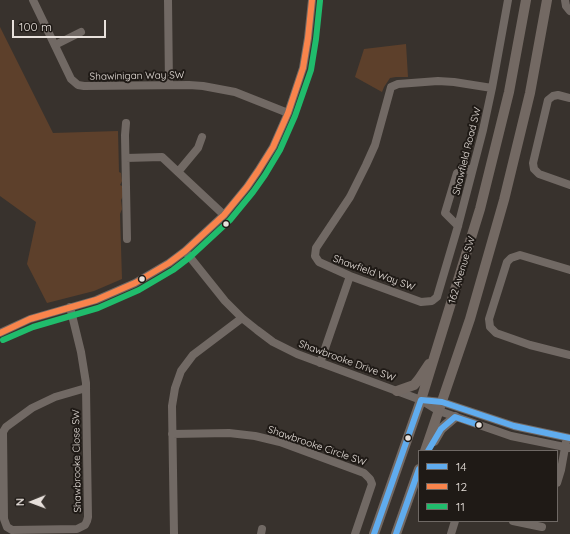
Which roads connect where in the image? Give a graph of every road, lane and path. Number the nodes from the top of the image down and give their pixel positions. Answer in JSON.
{"nodes":[{"id":1,"x":33,"y":0,"type":"edge"},
{"id":2,"x":168,"y":0,"type":"edge"},
{"id":3,"x":312,"y":0,"type":"edge"},
{"id":4,"x":507,"y":0,"type":"edge"},
{"id":5,"x":526,"y":0,"type":"edge"},
{"id":6,"x":547,"y":0,"type":"edge"},
{"id":7,"x":565,"y":0,"type":"edge"},
{"id":8,"x":570,"y":11,"type":"edge"},
{"id":9,"x":81,"y":32,"type":"dead end"},
{"id":10,"x":55,"y":44,"type":"junction"},
{"id":11,"x":169,"y":85,"type":"junction"},
{"id":12,"x":492,"y":88,"type":"junction"},
{"id":13,"x":570,"y":98,"type":"edge"},
{"id":14,"x":288,"y":112,"type":"junction"},
{"id":15,"x":126,"y":123,"type":"dead end"},
{"id":16,"x":202,"y":138,"type":"dead end"},
{"id":17,"x":126,"y":158,"type":"junction"},
{"id":18,"x":473,"y":168,"type":"junction"},
{"id":19,"x":178,"y":172,"type":"junction"},
{"id":20,"x":570,"y":185,"type":"edge"},
{"id":21,"x":224,"y":215,"type":"junction"},
{"id":22,"x":458,"y":226,"type":"junction"},
{"id":23,"x":127,"y":239,"type":"dead end"},
{"id":24,"x":185,"y":251,"type":"junction"},
{"id":25,"x":570,"y":270,"type":"edge"},
{"id":26,"x":350,"y":276,"type":"junction"},
{"id":27,"x":432,"y":301,"type":"joint"},
{"id":28,"x":70,"y":307,"type":"junction"},
{"id":29,"x":242,"y":318,"type":"junction"},
{"id":30,"x":0,"y":333,"type":"edge"},
{"id":31,"x":438,"y":348,"type":"junction"},
{"id":32,"x":570,"y":355,"type":"edge"},
{"id":33,"x":320,"y":363,"type":"junction"},
{"id":34,"x":86,"y":388,"type":"junction"},
{"id":35,"x":397,"y":391,"type":"junction"},
{"id":36,"x":421,"y":400,"type":"junction"},
{"id":37,"x":441,"y":406,"type":"junction"},
{"id":38,"x":455,"y":417,"type":"junction"},
{"id":39,"x":172,"y":434,"type":"junction"},
{"id":40,"x":568,"y":438,"type":"edge"},
{"id":41,"x":568,"y":448,"type":"edge"},
{"id":42,"x":427,"y":450,"type":"edge"},
{"id":43,"x":428,"y":450,"type":"edge"},
{"id":44,"x":418,"y":472,"type":"edge"},
{"id":45,"x":558,"y":480,"type":"edge"},
{"id":46,"x":455,"y":522,"type":"edge"},
{"id":47,"x":518,"y":522,"type":"edge"},
{"id":48,"x":542,"y":527,"type":"edge"},
{"id":49,"x":174,"y":534,"type":"edge"},
{"id":50,"x":355,"y":534,"type":"edge"},
{"id":51,"x":374,"y":534,"type":"edge"},
{"id":52,"x":396,"y":534,"type":"edge"},
{"id":53,"x":451,"y":534,"type":"edge"}],
"edges":[{"from":1,"to":10,"type":"street","name":"Shawinigan Way SW"},
{"from":2,"to":11,"type":"street"},
{"from":3,"to":14,"type":"street"},
{"from":4,"to":12,"type":"street","name":"Shawfield Road SW"},
{"from":5,"to":31,"type":"main road","name":"162 Avenue SW"},
{"from":6,"to":37,"type":"main road"},
{"from":7,"to":8,"type":"street"},
{"from":9,"to":10,"type":"street"},
{"from":10,"to":11,"type":"street","name":"Shawinigan Way SW"},
{"from":11,"to":14,"type":"street","name":"Shawinigan Way SW"},
{"from":12,"to":18,"type":"street","name":"Shawfield Road SW"},
{"from":12,"to":26,"type":"street","name":"Shawfield Way SW"},
{"from":13,"to":20,"type":"street"},
{"from":14,"to":21,"type":"street"},
{"from":15,"to":17,"type":"street"},
{"from":16,"to":19,"type":"street"},
{"from":17,"to":19,"type":"street"},
{"from":17,"to":23,"type":"street"},
{"from":18,"to":22,"type":"street","name":"Shawfield Road SW"},
{"from":18,"to":22,"type":"street"},
{"from":19,"to":21,"type":"street"},
{"from":21,"to":24,"type":"street"},
{"from":22,"to":27,"type":"street","name":"Shawfield Road SW"},
{"from":24,"to":28,"type":"street"},
{"from":24,"to":29,"type":"street","name":"Shawbrooke Drive SW"},
{"from":25,"to":32,"type":"street"},
{"from":26,"to":27,"type":"street","name":"Shawfield Way SW"},
{"from":26,"to":33,"type":"street"},
{"from":28,"to":30,"type":"street"},
{"from":28,"to":34,"type":"street","name":"Shawbrooke Close SW"},
{"from":29,"to":33,"type":"street","name":"Shawbrooke Drive SW"},
{"from":29,"to":39,"type":"street"},
{"from":31,"to":35,"type":"main road"},
{"from":31,"to":36,"type":"main road","name":"162 Avenue SW"},
{"from":33,"to":35,"type":"street","name":"Shawbrooke Drive SW"},
{"from":34,"to":34,"type":"street","name":"Shawbrooke Close SW"},
{"from":35,"to":36,"type":"street","name":"Shawbrooke Drive SW"},
{"from":36,"to":37,"type":"street","name":"Shawbrooke Drive SW"},
{"from":36,"to":51,"type":"main road","name":"162 Avenue SW"},
{"from":37,"to":38,"type":"street"},
{"from":37,"to":40,"type":"street"},
{"from":37,"to":42,"type":"main road"},
{"from":38,"to":41,"type":"street"},
{"from":38,"to":43,"type":"main road"},
{"from":39,"to":49,"type":"street"},
{"from":39,"to":50,"type":"street","name":"Shawbrooke Circle SW"},
{"from":40,"to":41,"type":"street"},
{"from":41,"to":45,"type":"street"},
{"from":44,"to":52,"type":"main road"},
{"from":46,"to":53,"type":"street"},
{"from":47,"to":48,"type":"street"}]}
